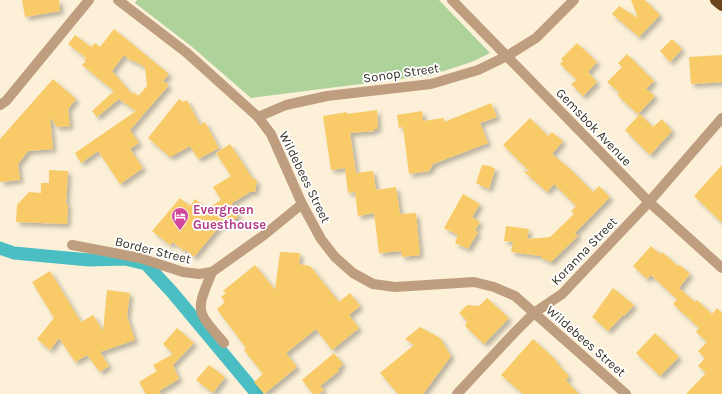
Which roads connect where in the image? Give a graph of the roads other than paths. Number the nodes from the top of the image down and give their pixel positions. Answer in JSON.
{"nodes":[{"id":1,"x":88,"y":0,"type":"edge"},
{"id":2,"x":452,"y":0,"type":"edge"},
{"id":3,"x":574,"y":0,"type":"edge"},
{"id":4,"x":716,"y":0,"type":"edge"},
{"id":5,"x":122,"y":1,"type":"edge"},
{"id":6,"x":722,"y":5,"type":"edge"},
{"id":7,"x":507,"y":56,"type":"junction"},
{"id":8,"x":0,"y":105,"type":"edge"},
{"id":9,"x":258,"y":118,"type":"junction"},
{"id":10,"x":722,"y":118,"type":"edge"},
{"id":11,"x":649,"y":202,"type":"junction"},
{"id":12,"x":302,"y":204,"type":"junction"},
{"id":13,"x":72,"y":245,"type":"dead end"},
{"id":14,"x":722,"y":268,"type":"edge"},
{"id":15,"x":212,"y":272,"type":"junction"},
{"id":16,"x":534,"y":313,"type":"junction"},
{"id":17,"x":224,"y":342,"type":"dead end"},
{"id":18,"x":457,"y":394,"type":"edge"},
{"id":19,"x":626,"y":394,"type":"edge"}],
"edges":[{"from":1,"to":8,"type":"street"},
{"from":2,"to":7,"type":"street","name":"Gemsbok Avenue"},
{"from":3,"to":7,"type":"street","name":"Sonop Street"},
{"from":4,"to":6,"type":"highway"},
{"from":5,"to":9,"type":"street","name":"Wildebees Street"},
{"from":7,"to":9,"type":"street","name":"Sonop Street"},
{"from":7,"to":11,"type":"street","name":"Gemsbok Avenue"},
{"from":9,"to":12,"type":"street","name":"Wildebees Street"},
{"from":10,"to":11,"type":"street","name":"Koranna Street"},
{"from":11,"to":14,"type":"street","name":"Gemsbok Avenue"},
{"from":11,"to":16,"type":"street","name":"Koranna Street"},
{"from":12,"to":15,"type":"street"},
{"from":12,"to":16,"type":"street","name":"Wildebees Street"},
{"from":13,"to":15,"type":"street","name":"Border Street"},
{"from":15,"to":17,"type":"street"},
{"from":16,"to":18,"type":"street","name":"Koranna Street"},
{"from":16,"to":19,"type":"street","name":"Wildebees Street"}]}
